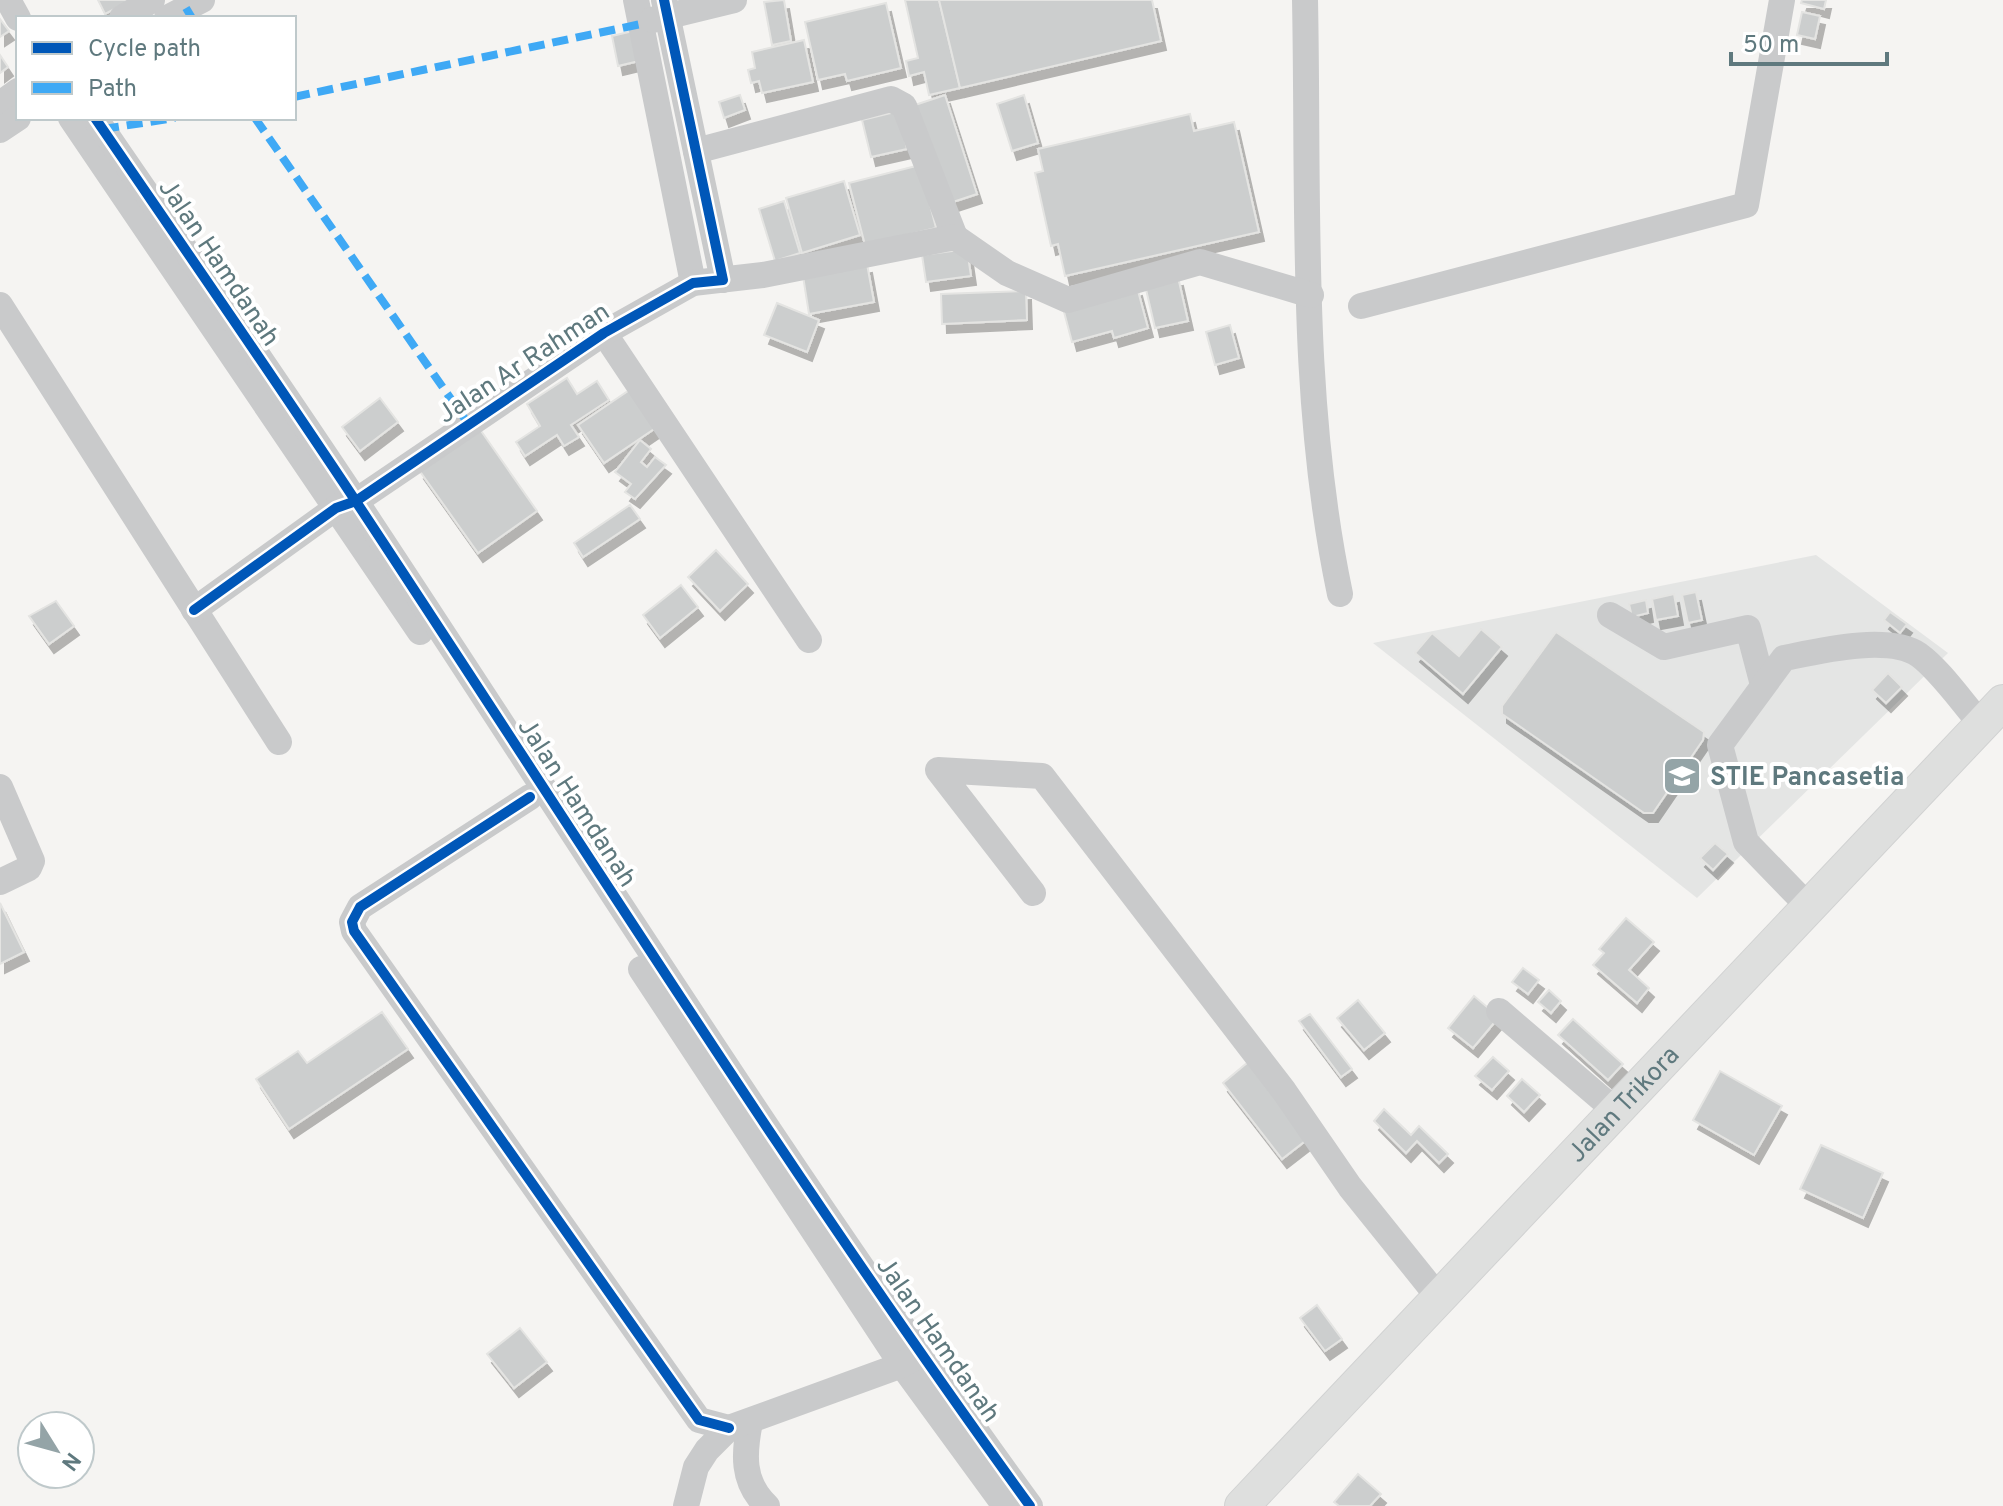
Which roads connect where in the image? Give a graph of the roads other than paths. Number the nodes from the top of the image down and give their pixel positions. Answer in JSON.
{"nodes":[{"id":1,"x":152,"y":0,"type":"edge"},
{"id":2,"x":202,"y":0,"type":"edge"},
{"id":3,"x":734,"y":0,"type":"edge"},
{"id":4,"x":1305,"y":0,"type":"edge"},
{"id":5,"x":1782,"y":0,"type":"edge"},
{"id":6,"x":666,"y":8,"type":"edge"},
{"id":7,"x":639,"y":12,"type":"edge"},
{"id":8,"x":125,"y":16,"type":"edge"},
{"id":9,"x":171,"y":16,"type":"edge"},
{"id":10,"x":684,"y":94,"type":"junction"},
{"id":11,"x":657,"y":105,"type":"junction"},
{"id":12,"x":72,"y":120,"type":"edge"},
{"id":13,"x":96,"y":120,"type":"edge"},
{"id":14,"x":696,"y":151,"type":"junction"},
{"id":15,"x":955,"y":237,"type":"junction"},
{"id":16,"x":723,"y":280,"type":"junction"},
{"id":17,"x":693,"y":283,"type":"junction"},
{"id":18,"x":1311,"y":295,"type":"junction"},
{"id":19,"x":0,"y":305,"type":"edge"},
{"id":20,"x":1361,"y":306,"type":"dead end"},
{"id":21,"x":604,"y":333,"type":"junction"},
{"id":22,"x":346,"y":505,"type":"junction"},
{"id":23,"x":1340,"y":594,"type":"dead end"},
{"id":24,"x":194,"y":610,"type":"junction"},
{"id":25,"x":1610,"y":615,"type":"dead end"},
{"id":26,"x":809,"y":640,"type":"dead end"},
{"id":27,"x":1763,"y":685,"type":"junction"},
{"id":28,"x":1992,"y":714,"type":"edge"},
{"id":29,"x":279,"y":742,"type":"dead end"},
{"id":30,"x":0,"y":787,"type":"edge"},
{"id":31,"x":530,"y":797,"type":"junction"},
{"id":32,"x":0,"y":882,"type":"edge"},
{"id":33,"x":1033,"y":893,"type":"dead end"},
{"id":34,"x":1810,"y":908,"type":"junction"},
{"id":35,"x":1499,"y":1011,"type":"dead end"},
{"id":36,"x":1617,"y":1112,"type":"junction"},
{"id":37,"x":1440,"y":1299,"type":"junction"},
{"id":38,"x":910,"y":1360,"type":"junction"},
{"id":39,"x":740,"y":1425,"type":"junction"},
{"id":40,"x":686,"y":1506,"type":"edge"},
{"id":41,"x":767,"y":1506,"type":"edge"},
{"id":42,"x":1005,"y":1506,"type":"edge"},
{"id":43,"x":1030,"y":1506,"type":"edge"},
{"id":44,"x":1242,"y":1506,"type":"edge"}],
"edges":[{"from":1,"to":8,"type":"street"},
{"from":2,"to":9,"type":"street"},
{"from":3,"to":6,"type":"street"},
{"from":4,"to":18,"type":"street"},
{"from":5,"to":20,"type":"street"},
{"from":6,"to":7,"type":"street"},
{"from":6,"to":10,"type":"street"},
{"from":7,"to":11,"type":"street"},
{"from":10,"to":11,"type":"street"},
{"from":10,"to":14,"type":"street"},
{"from":11,"to":17,"type":"street"},
{"from":12,"to":22,"type":"street","name":"Jalan Hamdanah"},
{"from":13,"to":22,"type":"street","name":"Jalan Hamdanah"},
{"from":14,"to":15,"type":"street"},
{"from":14,"to":16,"type":"street"},
{"from":15,"to":16,"type":"street","name":"Jalan Ar Rahman"},
{"from":15,"to":18,"type":"street"},
{"from":16,"to":17,"type":"street","name":"Jalan Ar Rahman"},
{"from":17,"to":21,"type":"street","name":"Jalan Ar Rahman"},
{"from":18,"to":23,"type":"street"},
{"from":19,"to":24,"type":"street"},
{"from":21,"to":22,"type":"street","name":"Jalan Ar Rahman"},
{"from":21,"to":26,"type":"street"},
{"from":22,"to":24,"type":"street","name":"Jalan Ar Rahman"},
{"from":22,"to":31,"type":"street","name":"Jalan Hamdanah"},
{"from":22,"to":38,"type":"street","name":"Jalan Hamdanah"},
{"from":24,"to":29,"type":"street"},
{"from":25,"to":27,"type":"street"},
{"from":27,"to":28,"type":"street"},
{"from":27,"to":34,"type":"street"},
{"from":28,"to":34,"type":"main road","name":"Jalan Trikora"},
{"from":30,"to":32,"type":"street"},
{"from":31,"to":38,"type":"street","name":"Jalan Hamdanah"},
{"from":31,"to":39,"type":"street"},
{"from":33,"to":37,"type":"street"},
{"from":34,"to":36,"type":"main road","name":"Jalan Trikora"},
{"from":35,"to":36,"type":"street"},
{"from":36,"to":37,"type":"main road","name":"Jalan Trikora"},
{"from":37,"to":44,"type":"main road","name":"Jalan Trikora"},
{"from":38,"to":39,"type":"street"},
{"from":38,"to":42,"type":"street","name":"Jalan Hamdanah"},
{"from":38,"to":43,"type":"street","name":"Jalan Hamdanah"},
{"from":39,"to":40,"type":"street"},
{"from":39,"to":41,"type":"street"}]}
